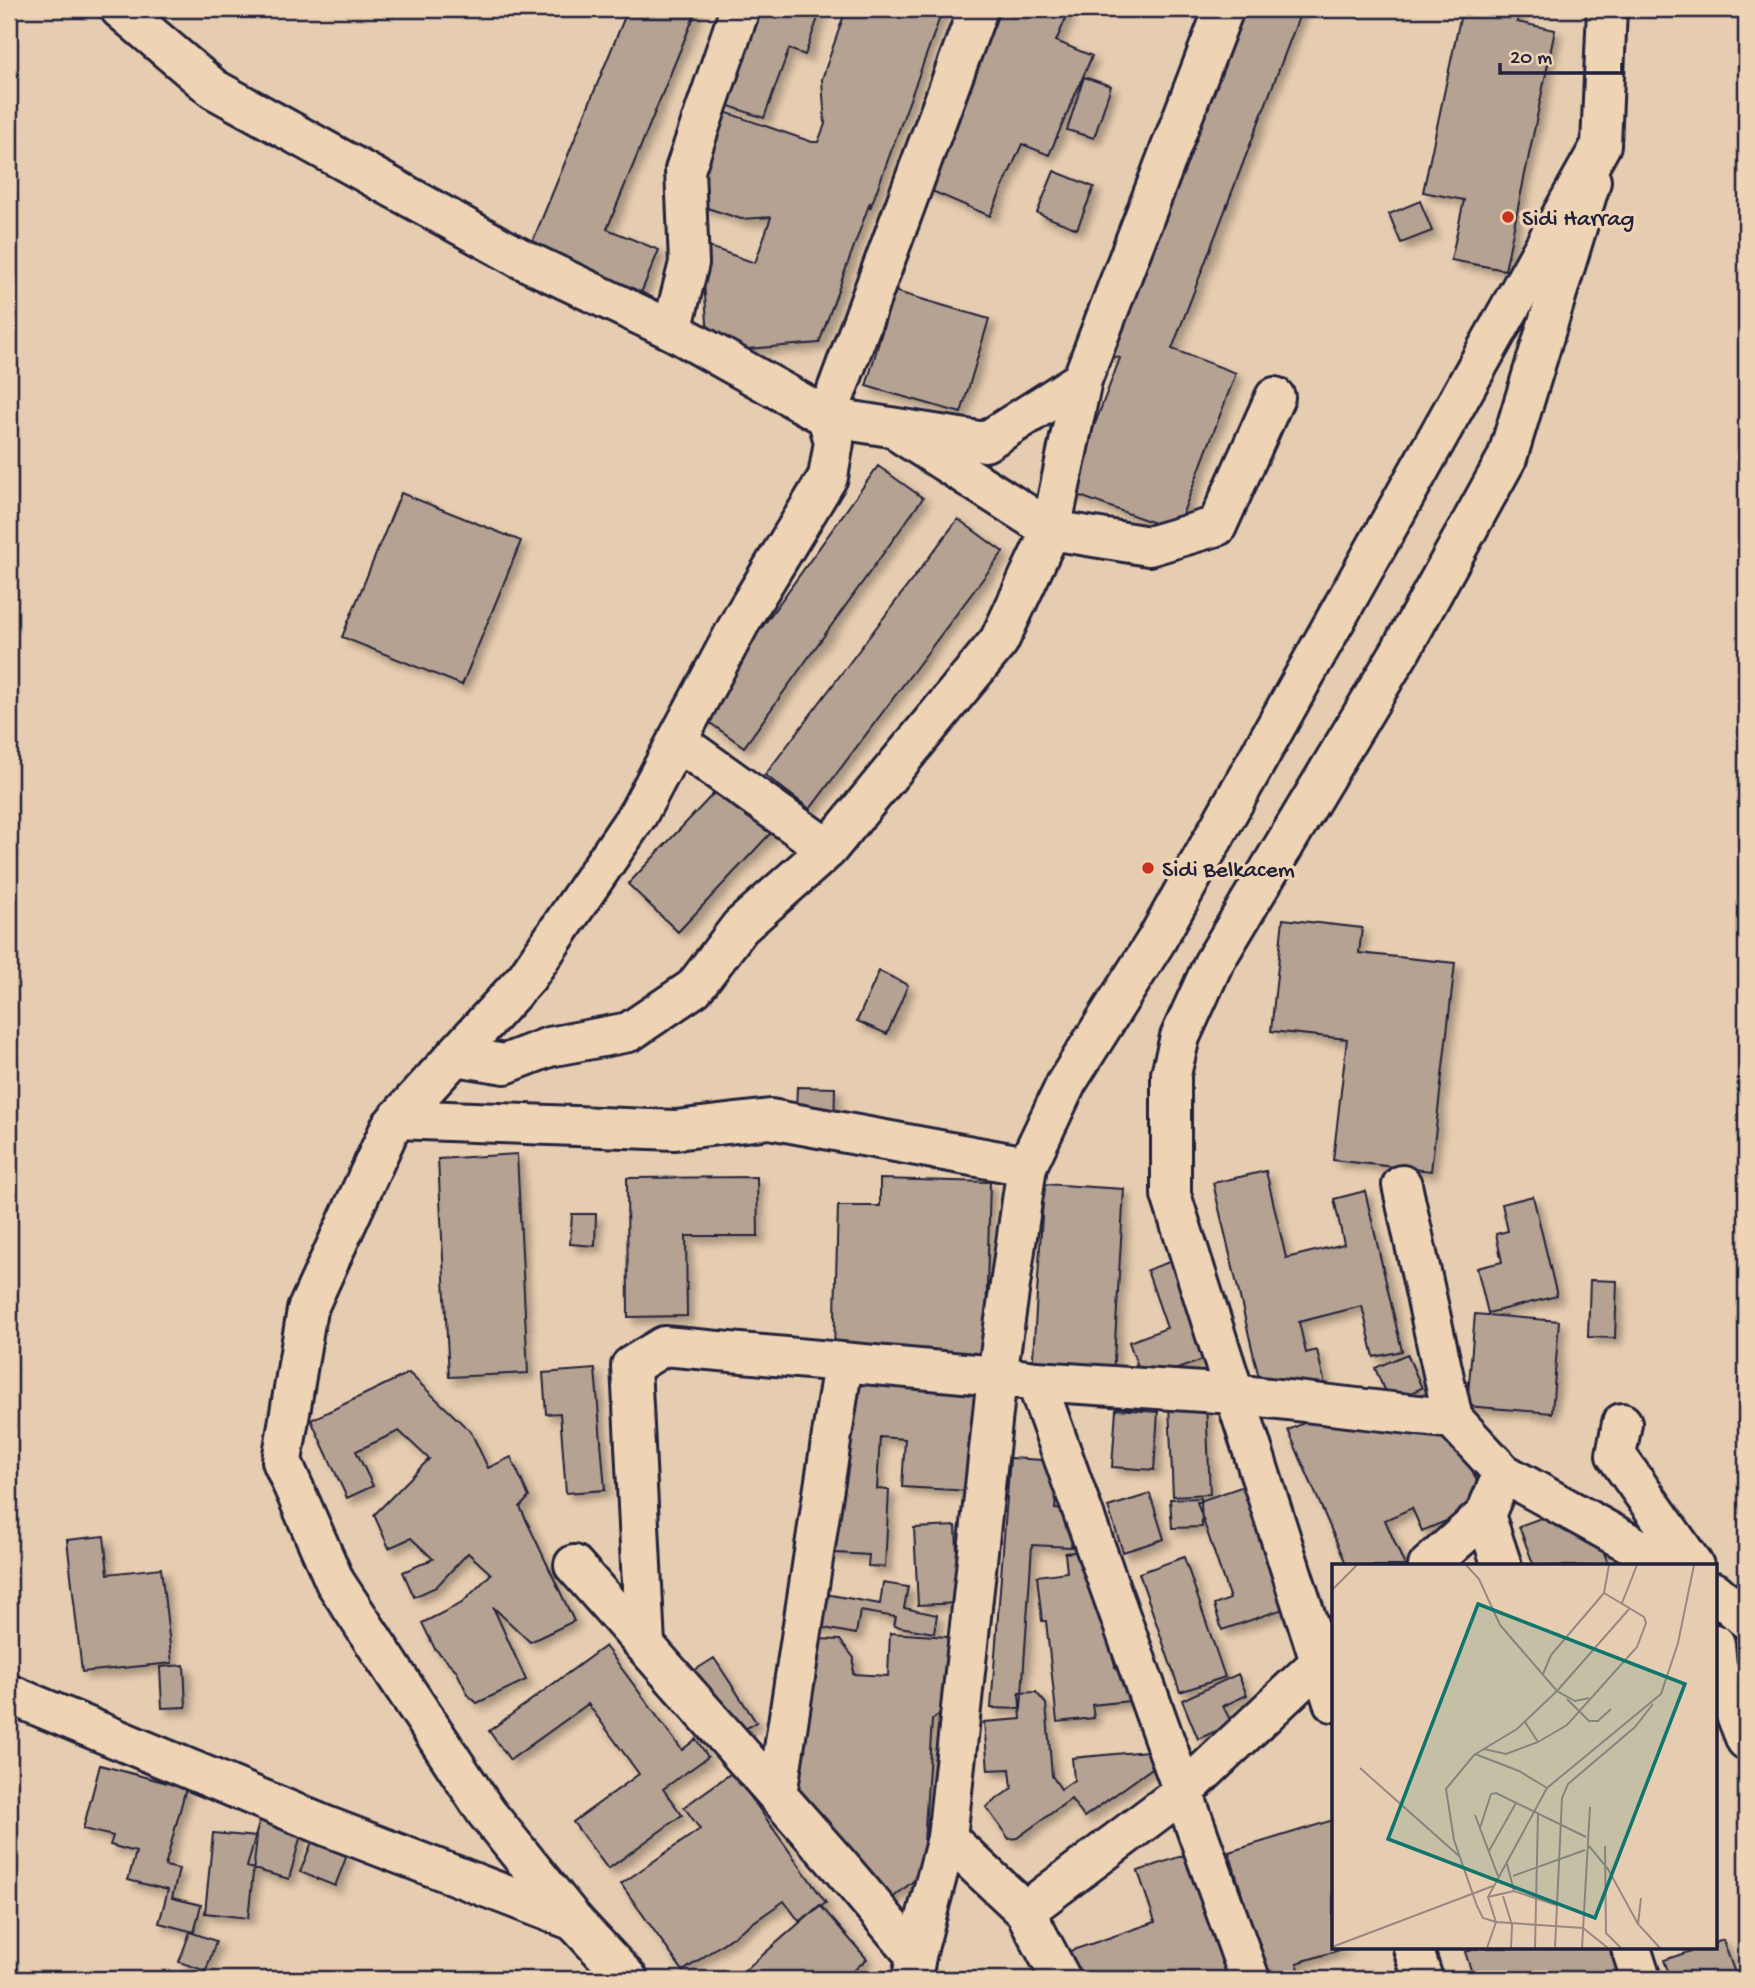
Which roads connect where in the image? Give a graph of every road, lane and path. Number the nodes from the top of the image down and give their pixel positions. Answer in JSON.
{"nodes":[{"id":1,"x":120,"y":9,"type":"edge"},
{"id":2,"x":740,"y":9,"type":"edge"},
{"id":3,"x":978,"y":9,"type":"edge"},
{"id":4,"x":1224,"y":9,"type":"edge"},
{"id":5,"x":1607,"y":9,"type":"edge"},
{"id":6,"x":1601,"y":145,"type":"junction"},
{"id":7,"x":672,"y":330,"type":"junction"},
{"id":8,"x":1082,"y":380,"type":"junction"},
{"id":9,"x":1275,"y":397,"type":"dead end"},
{"id":10,"x":827,"y":417,"type":"junction"},
{"id":11,"x":891,"y":427,"type":"junction"},
{"id":12,"x":1051,"y":530,"type":"junction"},
{"id":13,"x":677,"y":741,"type":"junction"},
{"id":14,"x":828,"y":849,"type":"junction"},
{"id":15,"x":455,"y":1056,"type":"junction"},
{"id":16,"x":397,"y":1119,"type":"junction"},
{"id":17,"x":1027,"y":1167,"type":"junction"},
{"id":18,"x":1402,"y":1185,"type":"dead end"},
{"id":19,"x":843,"y":1363,"type":"junction"},
{"id":20,"x":997,"y":1376,"type":"junction"},
{"id":21,"x":1036,"y":1381,"type":"junction"},
{"id":22,"x":1234,"y":1394,"type":"junction"},
{"id":23,"x":1453,"y":1419,"type":"junction"},
{"id":24,"x":1622,"y":1423,"type":"dead end"},
{"id":25,"x":1503,"y":1473,"type":"junction"},
{"id":26,"x":1485,"y":1515,"type":"junction"},
{"id":27,"x":1430,"y":1564,"type":"edge"},
{"id":28,"x":1501,"y":1564,"type":"edge"},
{"id":29,"x":1667,"y":1564,"type":"edge"},
{"id":30,"x":1693,"y":1564,"type":"edge"},
{"id":31,"x":574,"y":1565,"type":"dead end"},
{"id":32,"x":1716,"y":1593,"type":"edge"},
{"id":33,"x":1746,"y":1619,"type":"edge"},
{"id":34,"x":645,"y":1646,"type":"junction"},
{"id":35,"x":1327,"y":1656,"type":"edge"},
{"id":36,"x":1716,"y":1656,"type":"edge"},
{"id":37,"x":9,"y":1694,"type":"edge"},
{"id":38,"x":1332,"y":1694,"type":"edge"},
{"id":39,"x":1746,"y":1740,"type":"edge"},
{"id":40,"x":1183,"y":1792,"type":"junction"},
{"id":41,"x":777,"y":1795,"type":"junction"},
{"id":42,"x":947,"y":1838,"type":"junction"},
{"id":43,"x":1025,"y":1911,"type":"junction"},
{"id":44,"x":574,"y":1921,"type":"junction"},
{"id":45,"x":1414,"y":1950,"type":"edge"},
{"id":46,"x":1632,"y":1950,"type":"edge"},
{"id":47,"x":914,"y":1968,"type":"edge"},
{"id":48,"x":628,"y":1979,"type":"edge"},
{"id":49,"x":1061,"y":1979,"type":"edge"},
{"id":50,"x":1250,"y":1979,"type":"edge"},
{"id":51,"x":1423,"y":1979,"type":"edge"},
{"id":52,"x":1641,"y":1979,"type":"edge"}],
"edges":[{"from":1,"to":7,"type":"street"},
{"from":2,"to":7,"type":"street"},
{"from":3,"to":10,"type":"street"},
{"from":4,"to":8,"type":"street"},
{"from":5,"to":6,"type":"street"},
{"from":6,"to":17,"type":"street"},
{"from":6,"to":22,"type":"street"},
{"from":7,"to":10,"type":"street"},
{"from":8,"to":11,"type":"street"},
{"from":8,"to":12,"type":"street"},
{"from":9,"to":12,"type":"street"},
{"from":10,"to":11,"type":"street"},
{"from":10,"to":13,"type":"street"},
{"from":11,"to":12,"type":"street"},
{"from":12,"to":14,"type":"street"},
{"from":13,"to":14,"type":"street"},
{"from":13,"to":15,"type":"street"},
{"from":14,"to":15,"type":"street"},
{"from":15,"to":16,"type":"street"},
{"from":16,"to":17,"type":"street"},
{"from":16,"to":44,"type":"street"},
{"from":17,"to":20,"type":"street"},
{"from":18,"to":23,"type":"street"},
{"from":19,"to":20,"type":"street"},
{"from":19,"to":34,"type":"street"},
{"from":19,"to":41,"type":"street"},
{"from":20,"to":21,"type":"street"},
{"from":20,"to":42,"type":"street"},
{"from":21,"to":22,"type":"street"},
{"from":21,"to":40,"type":"street"},
{"from":22,"to":23,"type":"street"},
{"from":22,"to":35,"type":"street"},
{"from":23,"to":25,"type":"street"},
{"from":24,"to":30,"type":"street"},
{"from":25,"to":26,"type":"street"},
{"from":25,"to":29,"type":"street"},
{"from":26,"to":27,"type":"street"},
{"from":26,"to":28,"type":"street"},
{"from":31,"to":34,"type":"street"},
{"from":32,"to":33,"type":"street"},
{"from":34,"to":41,"type":"street"},
{"from":35,"to":38,"type":"street"},
{"from":35,"to":40,"type":"street"},
{"from":36,"to":39,"type":"street"},
{"from":37,"to":44,"type":"street"},
{"from":40,"to":43,"type":"street"},
{"from":40,"to":50,"type":"street"},
{"from":41,"to":47,"type":"street"},
{"from":42,"to":43,"type":"street"},
{"from":42,"to":47,"type":"street"},
{"from":43,"to":49,"type":"street"},
{"from":44,"to":48,"type":"street"},
{"from":45,"to":51,"type":"street"},
{"from":46,"to":52,"type":"street"}]}
